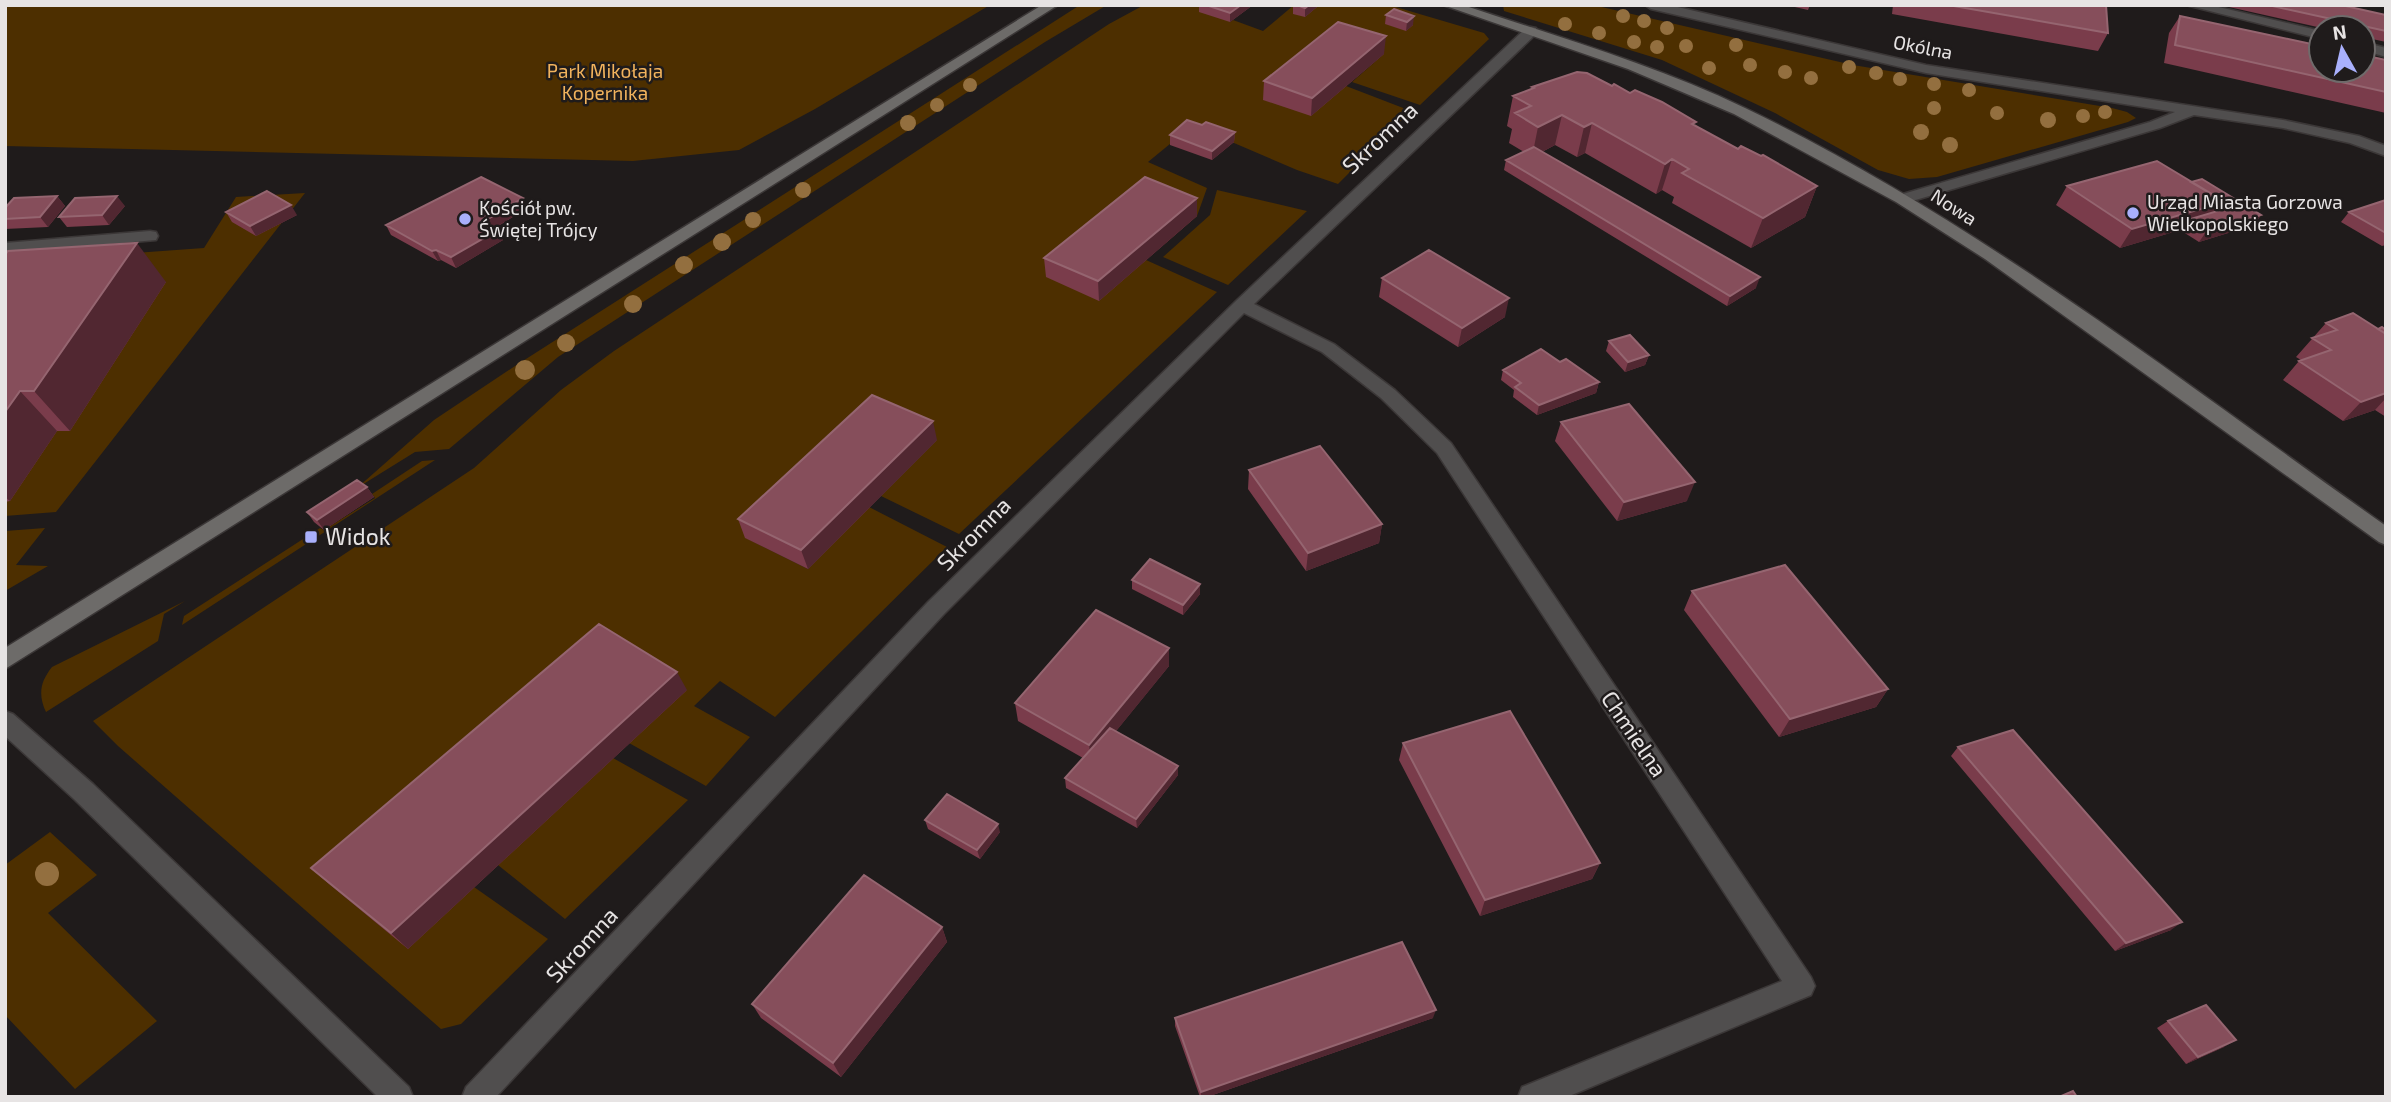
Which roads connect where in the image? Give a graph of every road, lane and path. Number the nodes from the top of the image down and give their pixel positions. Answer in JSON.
{"nodes":[{"id":1,"x":1052,"y":5,"type":"edge"},
{"id":2,"x":1651,"y":5,"type":"edge"},
{"id":3,"x":2192,"y":5,"type":"edge"},
{"id":4,"x":1454,"y":6,"type":"edge"},
{"id":5,"x":1531,"y":31,"type":"junction"},
{"id":6,"x":2307,"y":32,"type":"edge"},
{"id":7,"x":2191,"y":111,"type":"junction"},
{"id":8,"x":2386,"y":151,"type":"edge"},
{"id":9,"x":1902,"y":198,"type":"junction"},
{"id":10,"x":150,"y":236,"type":"dead end"},
{"id":11,"x":5,"y":248,"type":"edge"},
{"id":12,"x":1242,"y":305,"type":"junction"},
{"id":13,"x":2386,"y":537,"type":"edge"},
{"id":14,"x":5,"y":660,"type":"edge"},
{"id":15,"x":5,"y":721,"type":"edge"},
{"id":16,"x":399,"y":1097,"type":"edge"},
{"id":17,"x":476,"y":1097,"type":"edge"},
{"id":18,"x":1532,"y":1097,"type":"edge"}],
"edges":[{"from":1,"to":14,"type":"street"},
{"from":2,"to":7,"type":"street","name":"Okólna"},
{"from":3,"to":6,"type":"street"},
{"from":4,"to":5,"type":"street","name":"Nowa"},
{"from":5,"to":9,"type":"street","name":"Nowa"},
{"from":5,"to":12,"type":"street","name":"Skromna"},
{"from":7,"to":8,"type":"street","name":"Okólna"},
{"from":7,"to":9,"type":"street","name":"Okólna"},
{"from":9,"to":13,"type":"street","name":"Nowa"},
{"from":10,"to":11,"type":"street"},
{"from":12,"to":17,"type":"street","name":"Skromna"},
{"from":12,"to":18,"type":"street","name":"Chmielna"},
{"from":15,"to":16,"type":"street"}]}
